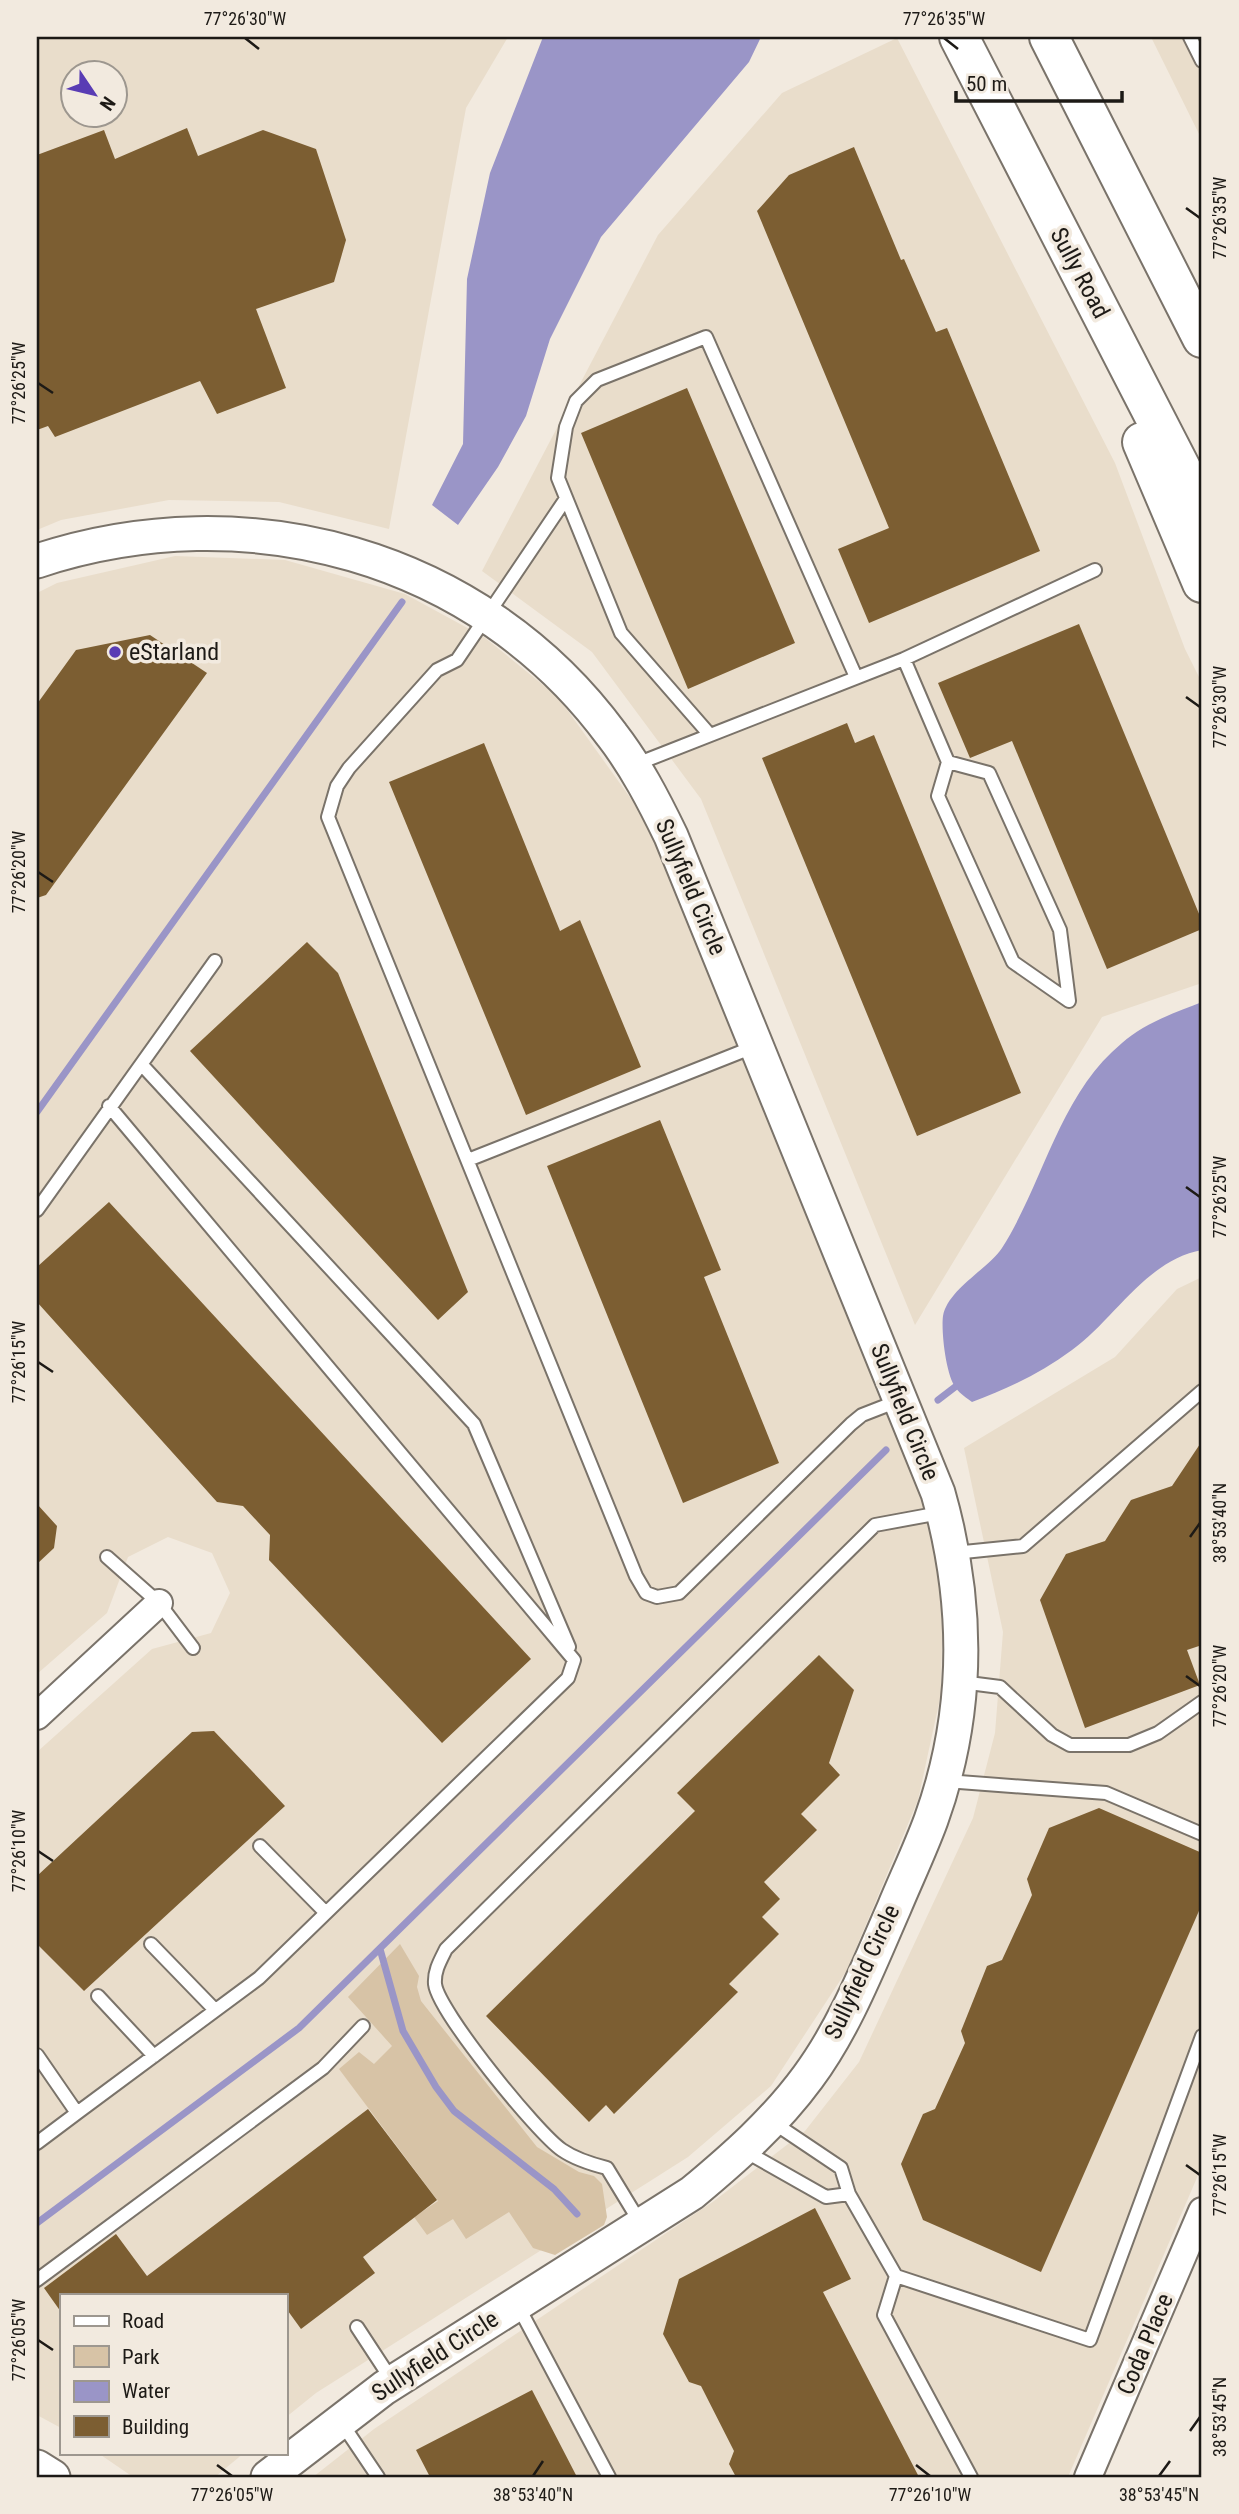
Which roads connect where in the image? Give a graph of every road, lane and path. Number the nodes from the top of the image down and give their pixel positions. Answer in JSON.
{"nodes":[{"id":1,"x":959,"y":37,"type":"edge"},
{"id":2,"x":1049,"y":37,"type":"edge"},
{"id":3,"x":1190,"y":37,"type":"edge"},
{"id":4,"x":1202,"y":61,"type":"edge"},
{"id":5,"x":1021,"y":160,"type":"junction"},
{"id":6,"x":1202,"y":338,"type":"edge"},
{"id":7,"x":565,"y":500,"type":"junction"},
{"id":8,"x":1202,"y":509,"type":"edge"},
{"id":9,"x":37,"y":561,"type":"edge"},
{"id":10,"x":1095,"y":570,"type":"dead end"},
{"id":11,"x":1202,"y":583,"type":"edge"},
{"id":12,"x":487,"y":618,"type":"junction"},
{"id":13,"x":904,"y":659,"type":"junction"},
{"id":14,"x":856,"y":677,"type":"junction"},
{"id":15,"x":710,"y":735,"type":"junction"},
{"id":16,"x":948,"y":762,"type":"junction"},
{"id":17,"x":634,"y":765,"type":"junction"},
{"id":18,"x":215,"y":961,"type":"dead end"},
{"id":19,"x":756,"y":1046,"type":"junction"},
{"id":20,"x":142,"y":1065,"type":"junction"},
{"id":21,"x":109,"y":1106,"type":"junction"},
{"id":22,"x":468,"y":1160,"type":"junction"},
{"id":23,"x":37,"y":1210,"type":"edge"},
{"id":24,"x":1202,"y":1391,"type":"edge"},
{"id":25,"x":901,"y":1400,"type":"junction"},
{"id":26,"x":944,"y":1513,"type":"junction"},
{"id":27,"x":954,"y":1553,"type":"junction"},
{"id":28,"x":107,"y":1558,"type":"dead end"},
{"id":29,"x":159,"y":1602,"type":"junction"},
{"id":30,"x":193,"y":1648,"type":"dead end"},
{"id":31,"x":574,"y":1660,"type":"junction"},
{"id":32,"x":961,"y":1682,"type":"junction"},
{"id":33,"x":1202,"y":1702,"type":"edge"},
{"id":34,"x":37,"y":1716,"type":"edge"},
{"id":35,"x":944,"y":1781,"type":"junction"},
{"id":36,"x":1202,"y":1834,"type":"edge"},
{"id":37,"x":260,"y":1846,"type":"dead end"},
{"id":38,"x":326,"y":1913,"type":"junction"},
{"id":39,"x":151,"y":1944,"type":"dead end"},
{"id":40,"x":98,"y":1996,"type":"dead end"},
{"id":41,"x":215,"y":2010,"type":"junction"},
{"id":42,"x":363,"y":2026,"type":"dead end"},
{"id":43,"x":1202,"y":2036,"type":"edge"},
{"id":44,"x":37,"y":2055,"type":"edge"},
{"id":45,"x":154,"y":2056,"type":"junction"},
{"id":46,"x":77,"y":2113,"type":"junction"},
{"id":47,"x":771,"y":2121,"type":"junction"},
{"id":48,"x":37,"y":2143,"type":"edge"},
{"id":49,"x":743,"y":2150,"type":"junction"},
{"id":50,"x":849,"y":2193,"type":"junction"},
{"id":51,"x":1202,"y":2211,"type":"edge"},
{"id":52,"x":641,"y":2225,"type":"junction"},
{"id":53,"x":896,"y":2276,"type":"junction"},
{"id":54,"x":37,"y":2280,"type":"edge"},
{"id":55,"x":517,"y":2304,"type":"junction"},
{"id":56,"x":357,"y":2327,"type":"dead end"},
{"id":57,"x":393,"y":2382,"type":"junction"},
{"id":58,"x":340,"y":2420,"type":"junction"},
{"id":59,"x":37,"y":2467,"type":"edge"},
{"id":60,"x":53,"y":2477,"type":"edge"},
{"id":61,"x":268,"y":2477,"type":"edge"},
{"id":62,"x":378,"y":2477,"type":"edge"},
{"id":63,"x":609,"y":2477,"type":"edge"},
{"id":64,"x":971,"y":2477,"type":"edge"},
{"id":65,"x":1088,"y":2477,"type":"edge"}],
"edges":[{"from":1,"to":5,"type":"highway","name":"Sully Road"},
{"from":2,"to":6,"type":"highway"},
{"from":3,"to":4,"type":"lane"},
{"from":5,"to":8,"type":"highway","name":"Sully Road"},
{"from":5,"to":11,"type":"highway"},
{"from":7,"to":12,"type":"lane"},
{"from":7,"to":14,"type":"lane"},
{"from":7,"to":15,"type":"lane"},
{"from":9,"to":12,"type":"street","name":"Sullyfield Circle"},
{"from":10,"to":13,"type":"lane"},
{"from":12,"to":17,"type":"street","name":"Sullyfield Circle"},
{"from":12,"to":22,"type":"lane"},
{"from":13,"to":14,"type":"lane"},
{"from":13,"to":16,"type":"lane"},
{"from":14,"to":15,"type":"lane"},
{"from":15,"to":17,"type":"lane"},
{"from":16,"to":16,"type":"lane"},
{"from":17,"to":19,"type":"street","name":"Sullyfield Circle"},
{"from":18,"to":20,"type":"lane"},
{"from":19,"to":22,"type":"lane"},
{"from":19,"to":25,"type":"street","name":"Sullyfield Circle"},
{"from":20,"to":21,"type":"lane"},
{"from":20,"to":31,"type":"lane"},
{"from":21,"to":23,"type":"lane"},
{"from":21,"to":31,"type":"lane"},
{"from":22,"to":25,"type":"lane"},
{"from":24,"to":27,"type":"lane"},
{"from":25,"to":26,"type":"street","name":"Sullyfield Circle"},
{"from":26,"to":27,"type":"street","name":"Sullyfield Circle"},
{"from":26,"to":52,"type":"lane"},
{"from":27,"to":32,"type":"street","name":"Sullyfield Circle"},
{"from":28,"to":29,"type":"lane"},
{"from":29,"to":30,"type":"lane"},
{"from":29,"to":34,"type":"street"},
{"from":31,"to":38,"type":"lane"},
{"from":32,"to":33,"type":"lane"},
{"from":32,"to":35,"type":"street","name":"Sullyfield Circle"},
{"from":35,"to":36,"type":"lane"},
{"from":35,"to":47,"type":"street","name":"Sullyfield Circle"},
{"from":37,"to":38,"type":"lane"},
{"from":38,"to":41,"type":"lane"},
{"from":39,"to":41,"type":"lane"},
{"from":40,"to":45,"type":"lane"},
{"from":41,"to":45,"type":"lane"},
{"from":42,"to":54,"type":"lane"},
{"from":43,"to":53,"type":"lane"},
{"from":44,"to":46,"type":"lane"},
{"from":45,"to":46,"type":"lane"},
{"from":46,"to":48,"type":"lane"},
{"from":47,"to":49,"type":"street","name":"Sullyfield Circle"},
{"from":47,"to":50,"type":"lane"},
{"from":49,"to":50,"type":"lane"},
{"from":49,"to":52,"type":"street","name":"Sullyfield Circle"},
{"from":50,"to":53,"type":"lane"},
{"from":51,"to":65,"type":"street","name":"Coda Place"},
{"from":52,"to":55,"type":"street","name":"Sullyfield Circle"},
{"from":53,"to":64,"type":"lane"},
{"from":55,"to":57,"type":"street","name":"Sullyfield Circle"},
{"from":55,"to":63,"type":"lane"},
{"from":56,"to":57,"type":"lane"},
{"from":57,"to":58,"type":"street","name":"Sullyfield Circle"},
{"from":58,"to":61,"type":"street","name":"Sullyfield Circle"},
{"from":58,"to":62,"type":"lane"},
{"from":59,"to":60,"type":"street"}]}
